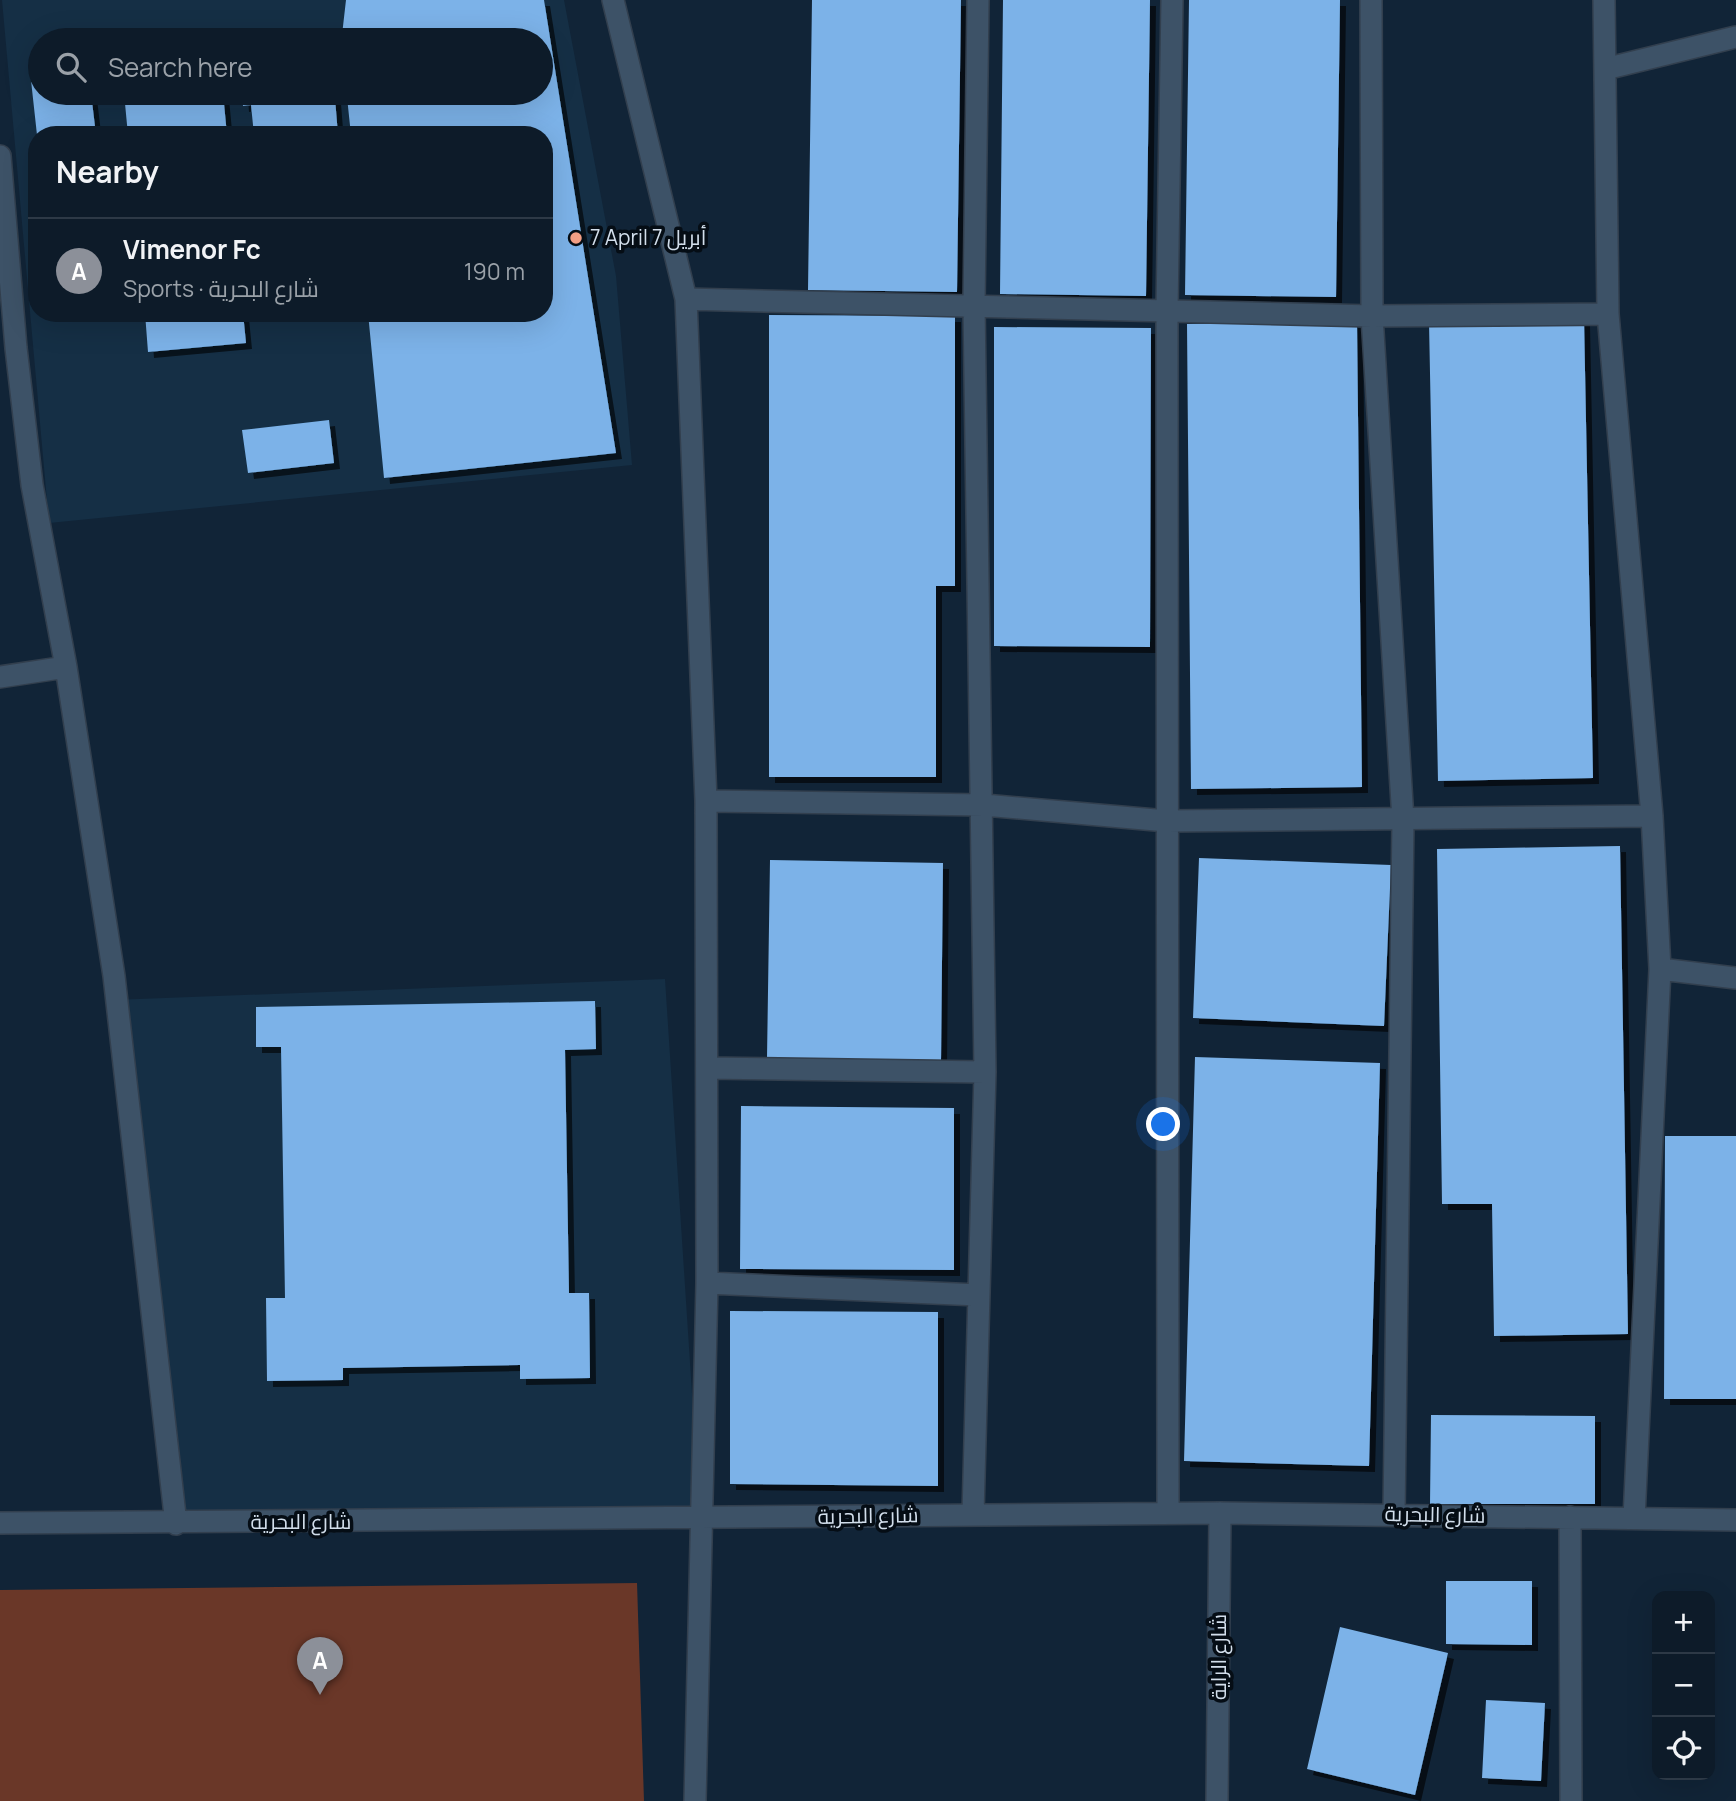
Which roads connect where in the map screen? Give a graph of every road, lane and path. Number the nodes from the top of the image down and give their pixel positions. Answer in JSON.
{"nodes":[{"id":1,"x":613,"y":0,"type":"edge"},
{"id":2,"x":978,"y":0,"type":"edge"},
{"id":3,"x":1172,"y":0,"type":"edge"},
{"id":4,"x":1371,"y":0,"type":"edge"},
{"id":5,"x":1604,"y":0,"type":"edge"},
{"id":6,"x":1736,"y":37,"type":"edge"},
{"id":7,"x":1605,"y":69,"type":"junction"},
{"id":8,"x":0,"y":156,"type":"edge"},
{"id":9,"x":686,"y":299,"type":"junction"},
{"id":10,"x":974,"y":305,"type":"junction"},
{"id":11,"x":1167,"y":310,"type":"junction"},
{"id":12,"x":1608,"y":314,"type":"junction"},
{"id":13,"x":1372,"y":316,"type":"junction"},
{"id":14,"x":8,"y":350,"type":"edge"},
{"id":15,"x":66,"y":667,"type":"junction"},
{"id":16,"x":0,"y":677,"type":"edge"},
{"id":17,"x":706,"y":801,"type":"junction"},
{"id":18,"x":984,"y":805,"type":"junction"},
{"id":19,"x":1651,"y":816,"type":"junction"},
{"id":20,"x":1403,"y":820,"type":"junction"},
{"id":21,"x":1167,"y":821,"type":"junction"},
{"id":22,"x":1660,"y":969,"type":"junction"},
{"id":23,"x":1736,"y":978,"type":"edge"},
{"id":24,"x":707,"y":1068,"type":"junction"},
{"id":25,"x":985,"y":1072,"type":"junction"},
{"id":26,"x":707,"y":1283,"type":"junction"},
{"id":27,"x":978,"y":1295,"type":"junction"},
{"id":28,"x":1168,"y":1513,"type":"junction"},
{"id":29,"x":1220,"y":1513,"type":"junction"},
{"id":30,"x":973,"y":1514,"type":"junction"},
{"id":31,"x":1394,"y":1515,"type":"junction"},
{"id":32,"x":1570,"y":1517,"type":"junction"},
{"id":33,"x":1634,"y":1518,"type":"junction"},
{"id":34,"x":701,"y":1519,"type":"junction"},
{"id":35,"x":1736,"y":1520,"type":"edge"},
{"id":36,"x":0,"y":1523,"type":"edge"},
{"id":37,"x":176,"y":1524,"type":"junction"},
{"id":38,"x":695,"y":1801,"type":"edge"},
{"id":39,"x":1217,"y":1801,"type":"edge"},
{"id":40,"x":1571,"y":1801,"type":"edge"}],
"edges":[{"from":1,"to":9,"type":"street"},
{"from":2,"to":10,"type":"street"},
{"from":3,"to":11,"type":"street"},
{"from":4,"to":13,"type":"street"},
{"from":5,"to":7,"type":"street"},
{"from":6,"to":7,"type":"street"},
{"from":7,"to":12,"type":"street"},
{"from":8,"to":14,"type":"street"},
{"from":9,"to":10,"type":"street"},
{"from":9,"to":17,"type":"street"},
{"from":10,"to":11,"type":"street"},
{"from":10,"to":18,"type":"street"},
{"from":11,"to":13,"type":"street"},
{"from":11,"to":21,"type":"street"},
{"from":12,"to":13,"type":"street"},
{"from":12,"to":19,"type":"street"},
{"from":13,"to":20,"type":"street"},
{"from":14,"to":15,"type":"street"},
{"from":15,"to":16,"type":"street"},
{"from":15,"to":37,"type":"street"},
{"from":17,"to":18,"type":"street"},
{"from":17,"to":24,"type":"street"},
{"from":18,"to":21,"type":"street"},
{"from":18,"to":25,"type":"street"},
{"from":19,"to":20,"type":"street"},
{"from":19,"to":22,"type":"street"},
{"from":20,"to":21,"type":"street"},
{"from":20,"to":31,"type":"street"},
{"from":21,"to":28,"type":"street"},
{"from":22,"to":23,"type":"street"},
{"from":22,"to":33,"type":"street"},
{"from":24,"to":25,"type":"street"},
{"from":24,"to":26,"type":"street"},
{"from":25,"to":27,"type":"street"},
{"from":26,"to":27,"type":"street"},
{"from":26,"to":34,"type":"street"},
{"from":27,"to":30,"type":"street"},
{"from":28,"to":29,"type":"street","name":"شارع البحرية"},
{"from":28,"to":30,"type":"street","name":"شارع البحرية"},
{"from":29,"to":31,"type":"street","name":"شارع البحرية"},
{"from":29,"to":39,"type":"street","name":"شارع الراية"},
{"from":30,"to":34,"type":"street","name":"شارع البحرية"},
{"from":31,"to":32,"type":"street","name":"شارع البحرية"},
{"from":32,"to":33,"type":"street","name":"شارع البحرية"},
{"from":32,"to":40,"type":"street"},
{"from":33,"to":35,"type":"street","name":"شارع البحرية"},
{"from":34,"to":37,"type":"street","name":"شارع البحرية"},
{"from":34,"to":38,"type":"street"},
{"from":36,"to":37,"type":"street","name":"شارع البحرية"}]}
